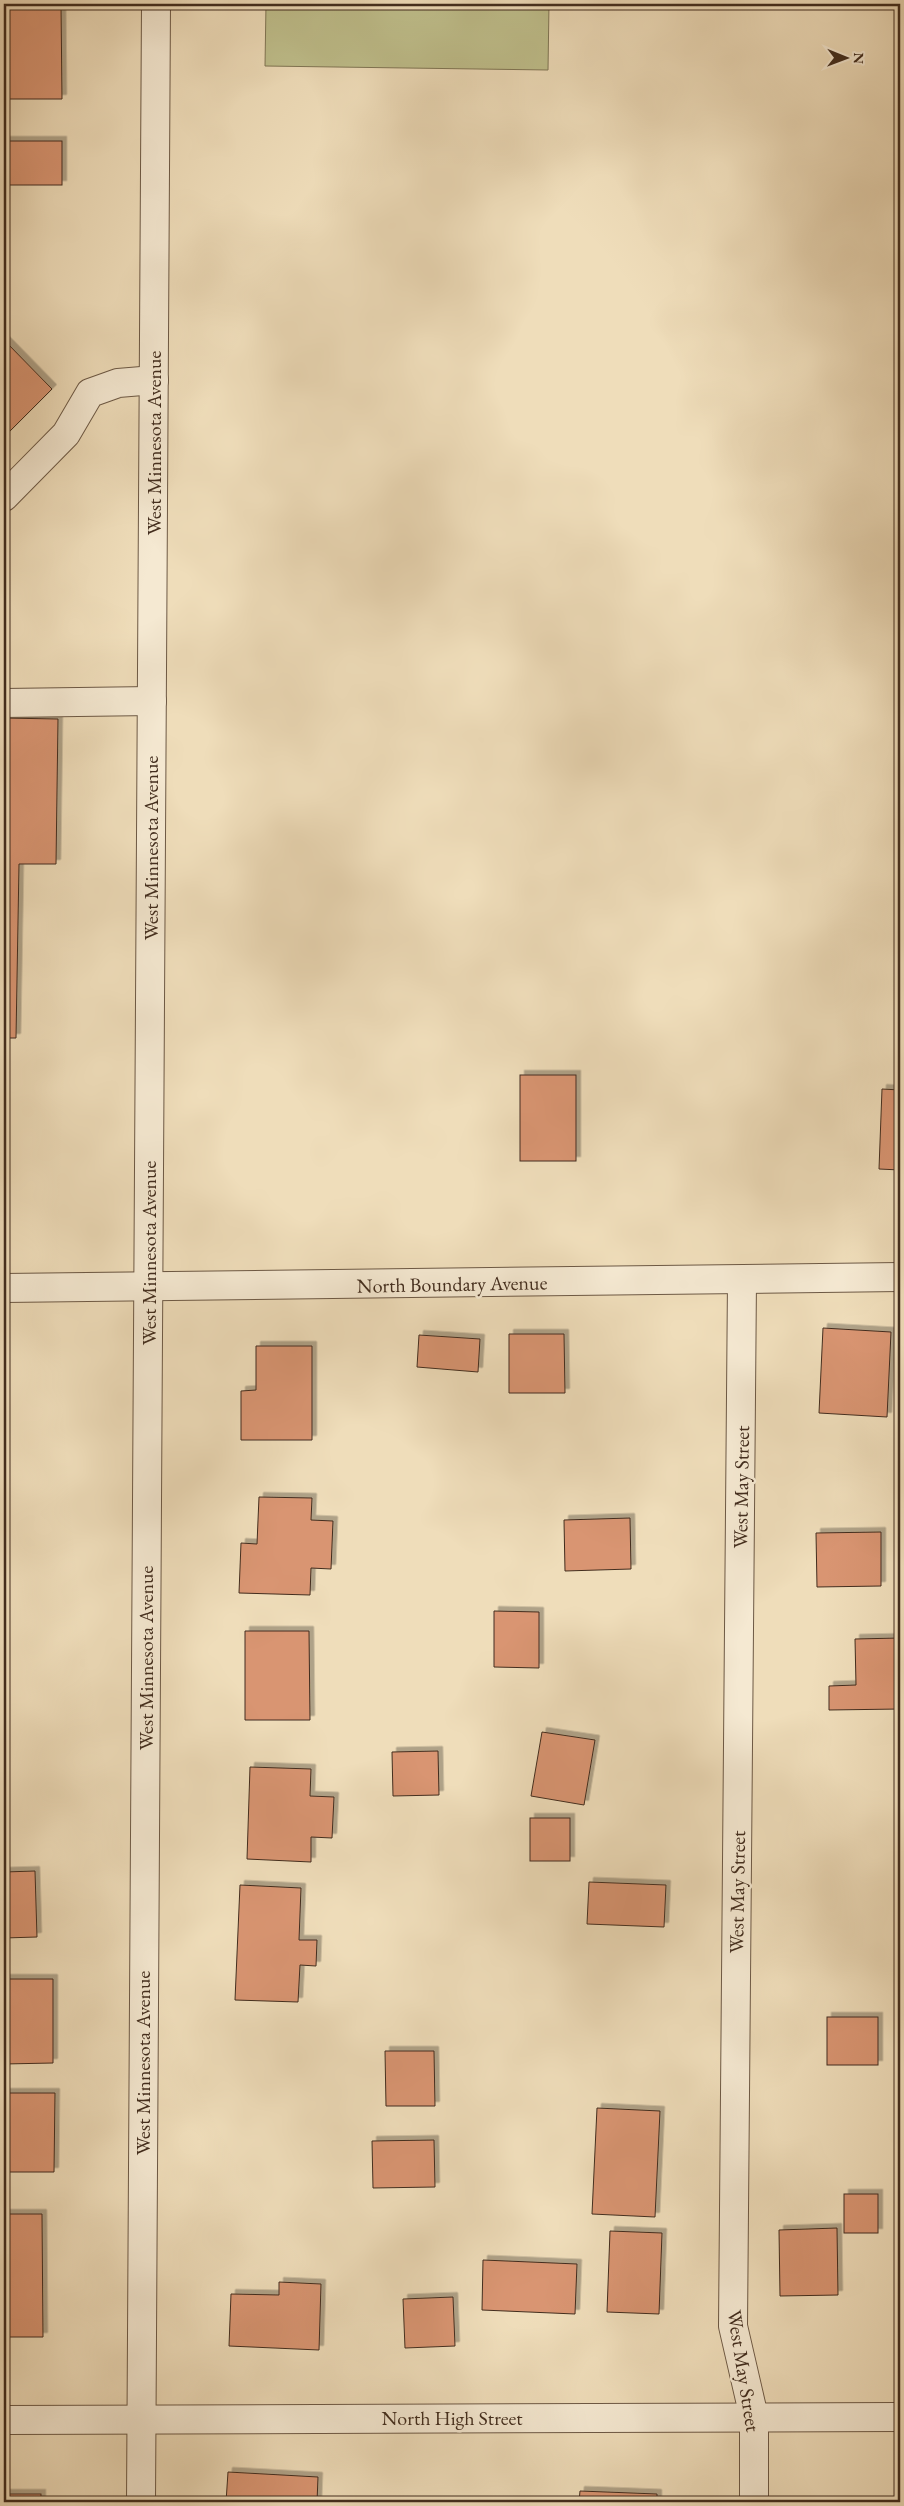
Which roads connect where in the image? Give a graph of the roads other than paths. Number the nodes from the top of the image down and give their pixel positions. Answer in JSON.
{"nodes":[{"id":1,"x":156,"y":4,"type":"edge"},
{"id":2,"x":154,"y":380,"type":"junction"},
{"id":3,"x":4,"y":497,"type":"edge"},
{"id":4,"x":152,"y":701,"type":"junction"},
{"id":5,"x":4,"y":703,"type":"edge"},
{"id":6,"x":900,"y":1277,"type":"edge"},
{"id":7,"x":742,"y":1280,"type":"junction"},
{"id":8,"x":4,"y":1288,"type":"edge"},
{"id":9,"x":148,"y":1288,"type":"junction"},
{"id":10,"x":900,"y":2417,"type":"edge"},
{"id":11,"x":754,"y":2418,"type":"junction"},
{"id":12,"x":141,"y":2419,"type":"junction"},
{"id":13,"x":4,"y":2420,"type":"edge"},
{"id":14,"x":141,"y":2502,"type":"edge"},
{"id":15,"x":754,"y":2502,"type":"edge"}],
"edges":[{"from":1,"to":2,"type":"street","name":"West Minnesota Avenue"},
{"from":2,"to":3,"type":"street"},
{"from":2,"to":4,"type":"street","name":"West Minnesota Avenue"},
{"from":4,"to":5,"type":"street"},
{"from":4,"to":9,"type":"street","name":"West Minnesota Avenue"},
{"from":6,"to":7,"type":"street","name":"North Boundary Avenue"},
{"from":7,"to":9,"type":"street","name":"North Boundary Avenue"},
{"from":7,"to":11,"type":"street","name":"West May Street"},
{"from":8,"to":9,"type":"street","name":"North Boundary Avenue"},
{"from":9,"to":12,"type":"street","name":"West Minnesota Avenue"},
{"from":10,"to":11,"type":"street","name":"North High Street"},
{"from":11,"to":12,"type":"street","name":"North High Street"},
{"from":11,"to":15,"type":"street","name":"West May Street"},
{"from":12,"to":13,"type":"street","name":"North High Street"},
{"from":12,"to":14,"type":"street","name":"West Minnesota Avenue"}]}
